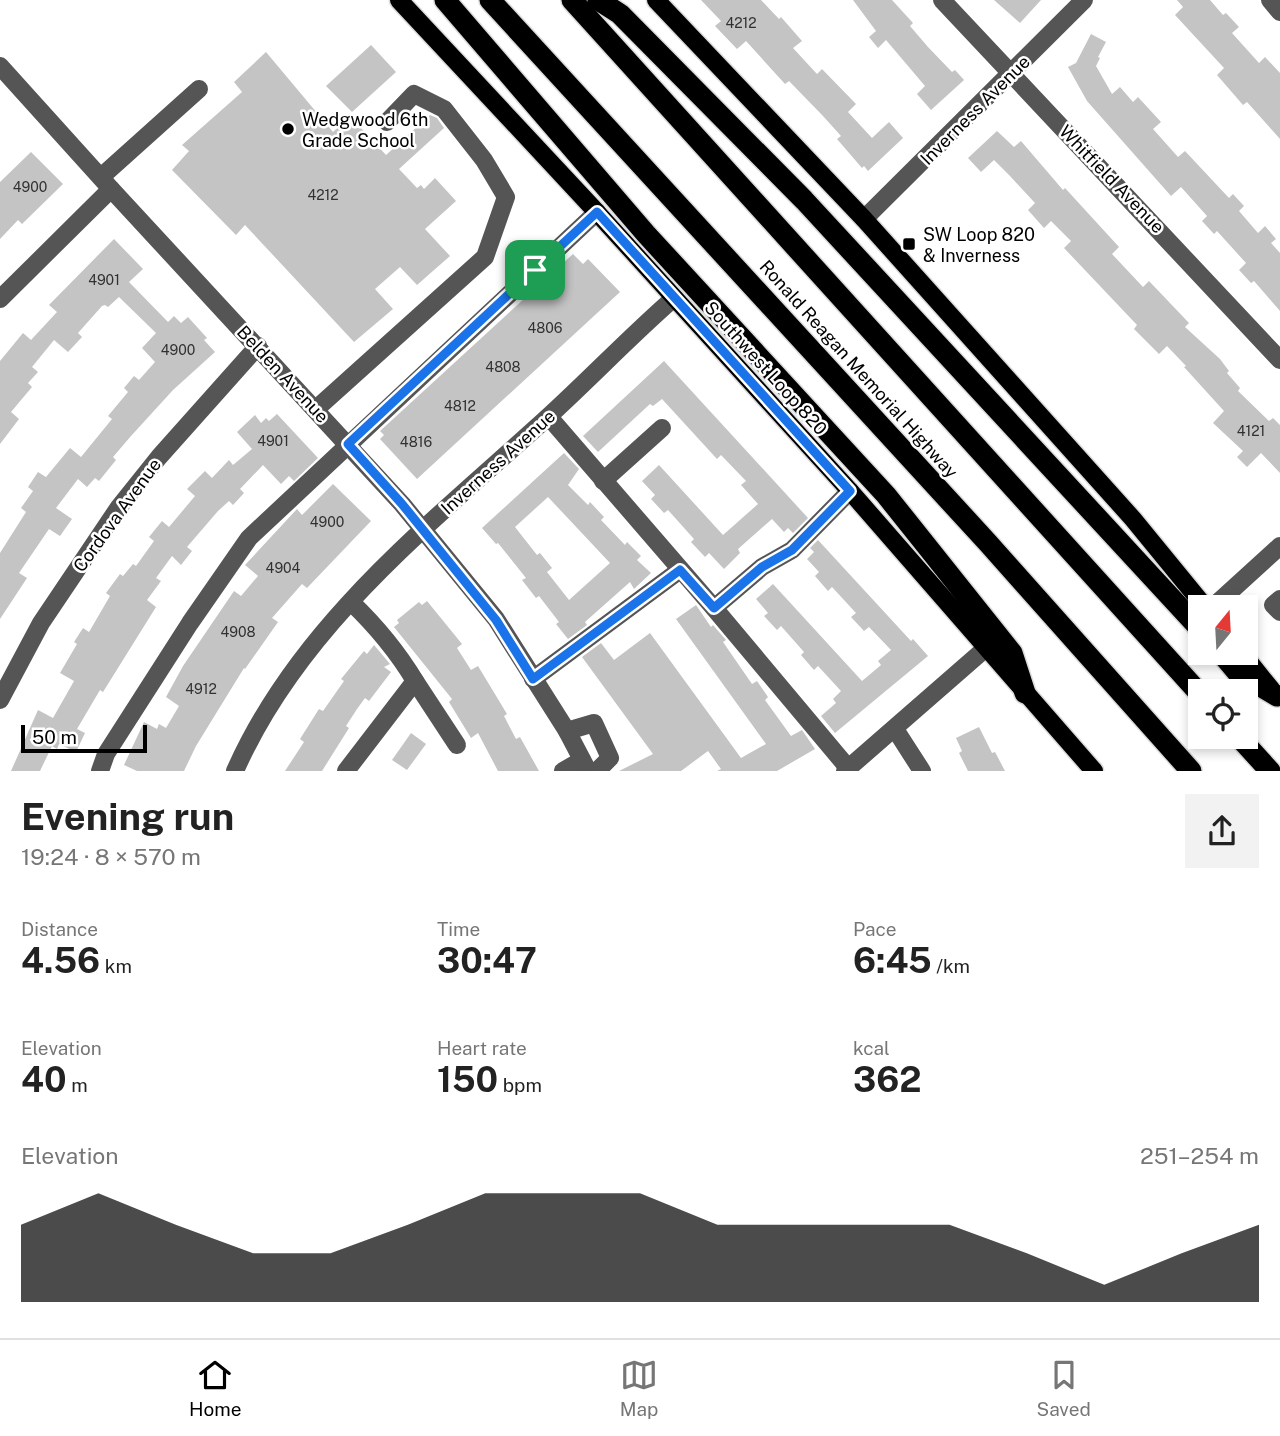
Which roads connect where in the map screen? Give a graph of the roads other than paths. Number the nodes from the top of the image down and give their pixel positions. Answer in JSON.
{"nodes":[{"id":1,"x":399,"y":0,"type":"edge"},
{"id":2,"x":446,"y":0,"type":"edge"},
{"id":3,"x":490,"y":0,"type":"edge"},
{"id":4,"x":572,"y":0,"type":"edge"},
{"id":5,"x":598,"y":0,"type":"edge"},
{"id":6,"x":656,"y":0,"type":"edge"},
{"id":7,"x":943,"y":0,"type":"edge"},
{"id":8,"x":1084,"y":0,"type":"edge"},
{"id":9,"x":1270,"y":0,"type":"edge"},
{"id":10,"x":1280,"y":12,"type":"edge"},
{"id":11,"x":0,"y":66,"type":"edge"},
{"id":12,"x":1011,"y":74,"type":"junction"},
{"id":13,"x":199,"y":89,"type":"dead end"},
{"id":14,"x":387,"y":122,"type":"dead end"},
{"id":15,"x":106,"y":183,"type":"junction"},
{"id":16,"x":597,"y":212,"type":"junction"},
{"id":17,"x":864,"y":219,"type":"junction"},
{"id":18,"x":674,"y":298,"type":"junction"},
{"id":19,"x":0,"y":299,"type":"edge"},
{"id":20,"x":258,"y":346,"type":"junction"},
{"id":21,"x":1280,"y":360,"type":"edge"},
{"id":22,"x":316,"y":409,"type":"junction"},
{"id":23,"x":548,"y":417,"type":"junction"},
{"id":24,"x":662,"y":428,"type":"dead end"},
{"id":25,"x":348,"y":444,"type":"junction"},
{"id":26,"x":603,"y":481,"type":"junction"},
{"id":27,"x":850,"y":491,"type":"junction"},
{"id":28,"x":423,"y":529,"type":"junction"},
{"id":29,"x":1280,"y":546,"type":"edge"},
{"id":30,"x":680,"y":570,"type":"junction"},
{"id":31,"x":1195,"y":595,"type":"edge"},
{"id":32,"x":1226,"y":595,"type":"edge"},
{"id":33,"x":1280,"y":599,"type":"edge"},
{"id":34,"x":351,"y":602,"type":"junction"},
{"id":35,"x":714,"y":608,"type":"junction"},
{"id":36,"x":1280,"y":612,"type":"edge"},
{"id":37,"x":1188,"y":616,"type":"edge"},
{"id":38,"x":986,"y":649,"type":"junction"},
{"id":39,"x":1231,"y":665,"type":"edge"},
{"id":40,"x":1252,"y":665,"type":"edge"},
{"id":41,"x":533,"y":679,"type":"junction"},
{"id":42,"x":415,"y":681,"type":"junction"},
{"id":43,"x":1188,"y":681,"type":"edge"},
{"id":44,"x":1026,"y":693,"type":"junction"},
{"id":45,"x":1278,"y":698,"type":"edge"},
{"id":46,"x":0,"y":700,"type":"edge"},
{"id":47,"x":895,"y":729,"type":"junction"},
{"id":48,"x":567,"y":731,"type":"junction"},
{"id":49,"x":457,"y":745,"type":"dead end"},
{"id":50,"x":1250,"y":749,"type":"edge"},
{"id":51,"x":585,"y":766,"type":"edge"},
{"id":52,"x":856,"y":767,"type":"edge"},
{"id":53,"x":100,"y":771,"type":"edge"},
{"id":54,"x":235,"y":771,"type":"edge"},
{"id":55,"x":346,"y":771,"type":"edge"},
{"id":56,"x":563,"y":771,"type":"edge"},
{"id":57,"x":597,"y":771,"type":"edge"},
{"id":58,"x":922,"y":771,"type":"edge"},
{"id":59,"x":1094,"y":771,"type":"edge"},
{"id":60,"x":1191,"y":771,"type":"edge"},
{"id":61,"x":1270,"y":771,"type":"edge"}],
"edges":[{"from":1,"to":16,"type":"main road","name":"Southwest Loop 820"},
{"from":2,"to":44,"type":"highway"},
{"from":3,"to":60,"type":"highway","name":"Ronald Reagan Memorial Highway"},
{"from":4,"to":43,"type":"highway","name":"Ronald Reagan Memorial Highway"},
{"from":5,"to":37,"type":"highway"},
{"from":6,"to":17,"type":"main road"},
{"from":7,"to":12,"type":"street","name":"Whitfield Avenue"},
{"from":8,"to":12,"type":"street","name":"Inverness Avenue"},
{"from":9,"to":10,"type":"street"},
{"from":11,"to":15,"type":"street","name":"Belden Avenue"},
{"from":12,"to":17,"type":"street","name":"Inverness Avenue"},
{"from":12,"to":21,"type":"street","name":"Whitfield Avenue"},
{"from":13,"to":15,"type":"street"},
{"from":14,"to":22,"type":"street"},
{"from":15,"to":19,"type":"street"},
{"from":15,"to":20,"type":"street","name":"Belden Avenue"},
{"from":16,"to":18,"type":"main road","name":"Southwest Loop 820"},
{"from":16,"to":25,"type":"street"},
{"from":17,"to":31,"type":"main road"},
{"from":18,"to":23,"type":"street","name":"Inverness Avenue"},
{"from":18,"to":27,"type":"main road","name":"Southwest Loop 820"},
{"from":20,"to":22,"type":"street","name":"Belden Avenue"},
{"from":20,"to":46,"type":"street","name":"Cordova Avenue"},
{"from":22,"to":25,"type":"street","name":"Belden Avenue"},
{"from":23,"to":26,"type":"street"},
{"from":23,"to":28,"type":"street","name":"Inverness Avenue"},
{"from":24,"to":26,"type":"street"},
{"from":25,"to":28,"type":"street","name":"Belden Avenue"},
{"from":25,"to":53,"type":"street"},
{"from":26,"to":30,"type":"street"},
{"from":27,"to":35,"type":"street"},
{"from":27,"to":38,"type":"main road","name":"Southwest Loop 820"},
{"from":28,"to":34,"type":"street","name":"Inverness Avenue"},
{"from":28,"to":41,"type":"street","name":"Belden Avenue"},
{"from":29,"to":32,"type":"street"},
{"from":30,"to":35,"type":"street"},
{"from":30,"to":41,"type":"street"},
{"from":33,"to":36,"type":"street"},
{"from":34,"to":42,"type":"street"},
{"from":34,"to":54,"type":"street","name":"Inverness Avenue"},
{"from":35,"to":52,"type":"street"},
{"from":38,"to":44,"type":"main road","name":"Southwest Loop 820"},
{"from":38,"to":47,"type":"street"},
{"from":39,"to":45,"type":"highway"},
{"from":40,"to":45,"type":"main road"},
{"from":41,"to":48,"type":"street","name":"Belden Avenue"},
{"from":42,"to":49,"type":"street"},
{"from":42,"to":55,"type":"street"},
{"from":44,"to":59,"type":"main road","name":"Southwest Loop 820"},
{"from":47,"to":52,"type":"street"},
{"from":47,"to":58,"type":"street"},
{"from":48,"to":51,"type":"street","name":"Belden Avenue"},
{"from":48,"to":57,"type":"street"},
{"from":50,"to":61,"type":"highway"},
{"from":51,"to":56,"type":"street"}]}
